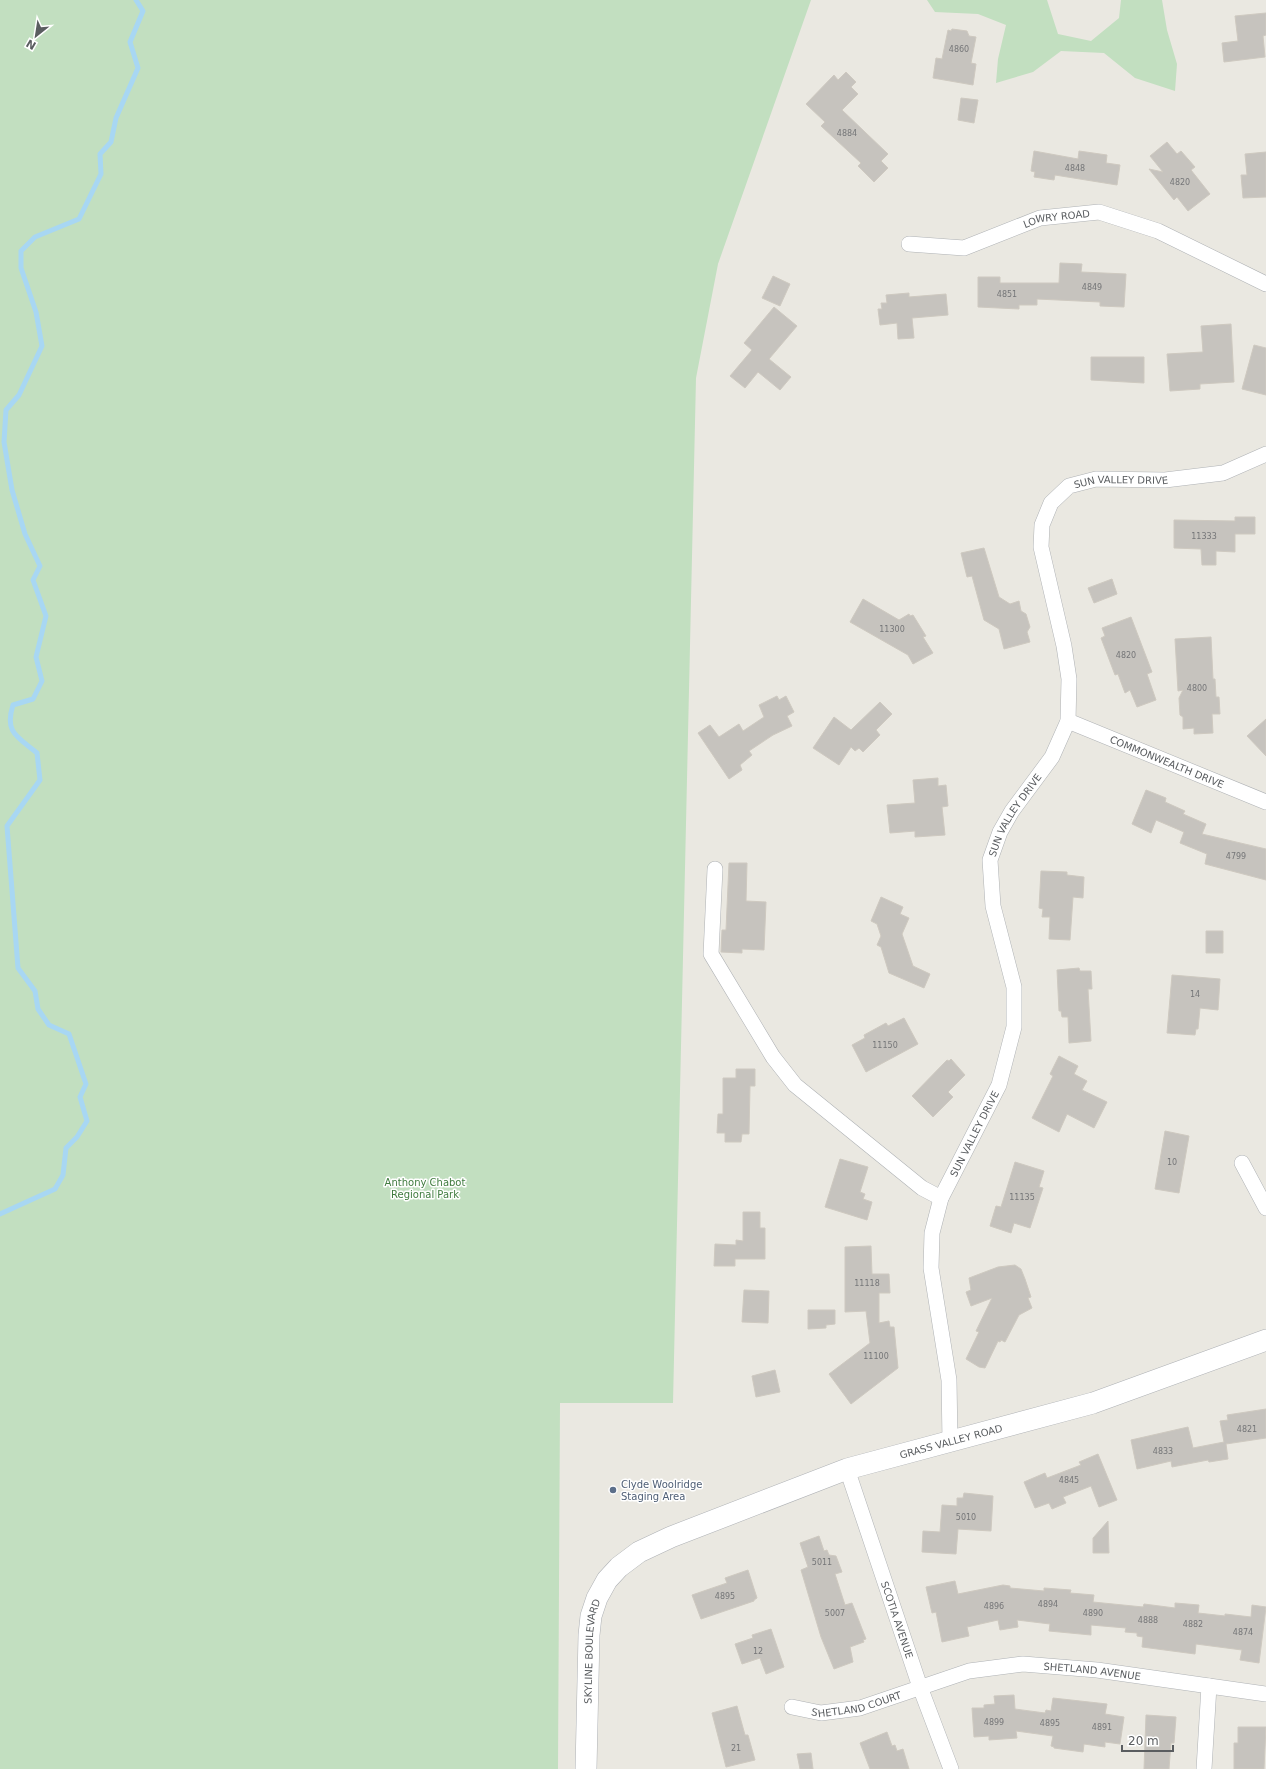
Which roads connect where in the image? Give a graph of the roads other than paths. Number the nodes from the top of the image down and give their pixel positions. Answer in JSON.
{"nodes":[{"id":1,"x":909,"y":244,"type":"dead end"},
{"id":2,"x":1266,"y":284,"type":"edge"},
{"id":3,"x":1266,"y":454,"type":"edge"},
{"id":4,"x":1068,"y":720,"type":"junction"},
{"id":5,"x":1266,"y":802,"type":"edge"},
{"id":6,"x":715,"y":869,"type":"dead end"},
{"id":7,"x":1242,"y":1164,"type":"dead end"},
{"id":8,"x":941,"y":1198,"type":"junction"},
{"id":9,"x":1266,"y":1208,"type":"edge"},
{"id":10,"x":1266,"y":1340,"type":"edge"},
{"id":11,"x":950,"y":1441,"type":"junction"},
{"id":12,"x":848,"y":1469,"type":"junction"},
{"id":13,"x":639,"y":1552,"type":"joint"},
{"id":14,"x":1209,"y":1686,"type":"junction"},
{"id":15,"x":920,"y":1687,"type":"junction"},
{"id":16,"x":1266,"y":1694,"type":"edge"},
{"id":17,"x":792,"y":1707,"type":"dead end"},
{"id":18,"x":586,"y":1769,"type":"edge"},
{"id":19,"x":951,"y":1769,"type":"edge"},
{"id":20,"x":1204,"y":1769,"type":"edge"}],
"edges":[{"from":1,"to":2,"type":"street","name":"LOWRY ROAD"},
{"from":3,"to":4,"type":"street","name":"SUN VALLEY DRIVE"},
{"from":4,"to":5,"type":"street","name":"COMMONWEALTH DRIVE"},
{"from":4,"to":8,"type":"street","name":"SUN VALLEY DRIVE"},
{"from":6,"to":8,"type":"street"},
{"from":7,"to":9,"type":"street"},
{"from":8,"to":11,"type":"street","name":"SUN VALLEY DRIVE"},
{"from":10,"to":11,"type":"main road","name":"GRASS VALLEY ROAD"},
{"from":11,"to":12,"type":"main road","name":"GRASS VALLEY ROAD"},
{"from":12,"to":13,"type":"main road","name":"GRASS VALLEY ROAD"},
{"from":12,"to":15,"type":"street","name":"SCOTIA AVENUE"},
{"from":13,"to":18,"type":"main road","name":"SKYLINE BOULEVARD"},
{"from":14,"to":15,"type":"street","name":"SHETLAND AVENUE"},
{"from":14,"to":16,"type":"street","name":"SHETLAND AVENUE"},
{"from":14,"to":20,"type":"street"},
{"from":15,"to":17,"type":"street","name":"SHETLAND COURT"},
{"from":15,"to":19,"type":"street","name":"SCOTIA AVENUE"}]}
